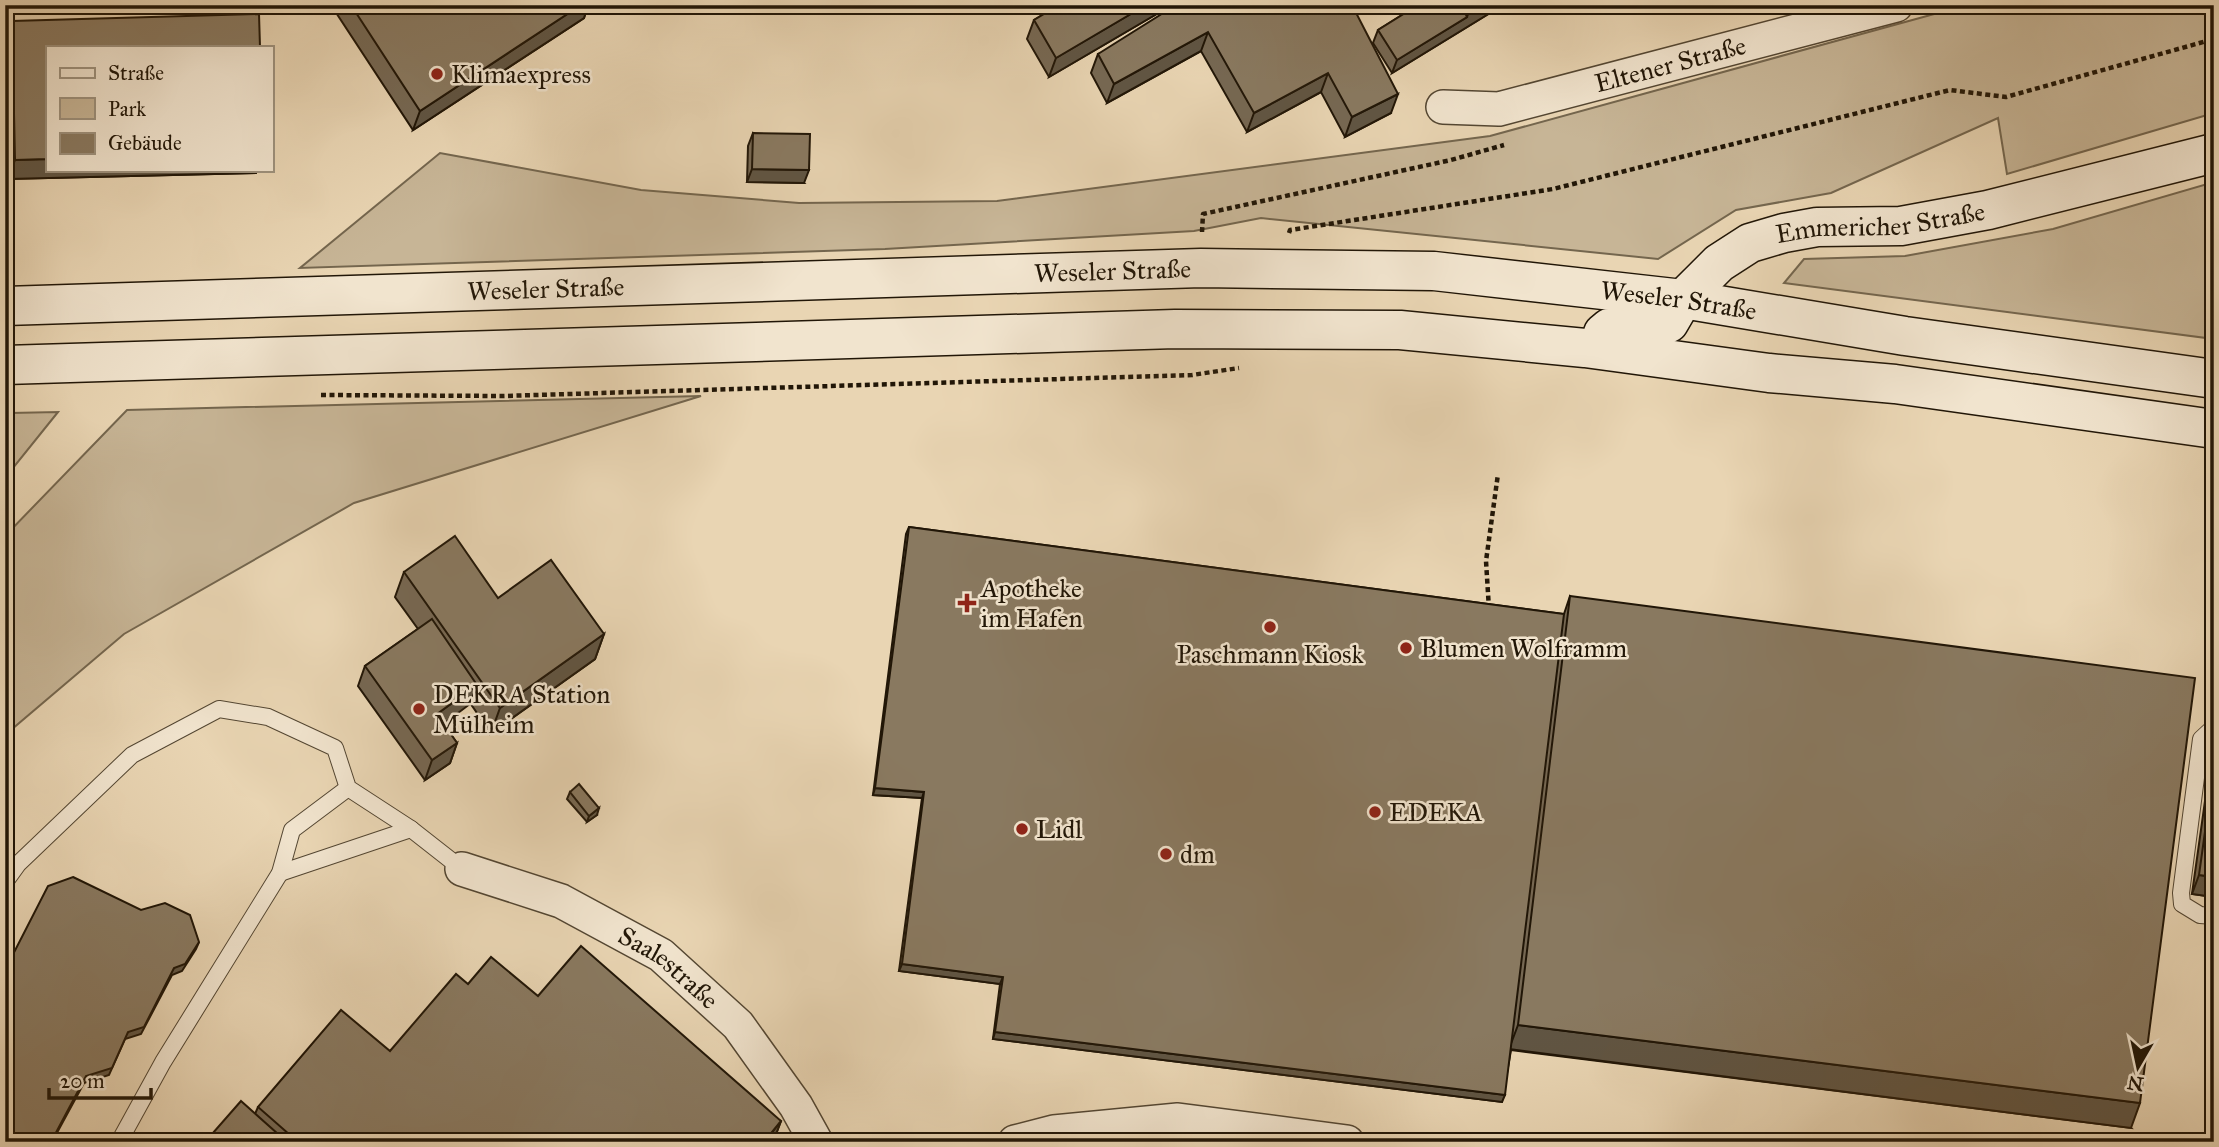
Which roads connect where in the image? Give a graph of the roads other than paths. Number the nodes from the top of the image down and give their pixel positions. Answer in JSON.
{"nodes":[{"id":1,"x":1896,"y":5,"type":"edge"},
{"id":2,"x":1443,"y":107,"type":"dead end"},
{"id":3,"x":2214,"y":152,"type":"edge"},
{"id":4,"x":1683,"y":299,"type":"junction"},
{"id":5,"x":5,"y":306,"type":"edge"},
{"id":6,"x":1585,"y":348,"type":"junction"},
{"id":7,"x":5,"y":365,"type":"edge"},
{"id":8,"x":2214,"y":379,"type":"edge"},
{"id":9,"x":2214,"y":429,"type":"edge"},
{"id":10,"x":2214,"y":727,"type":"edge"},
{"id":11,"x":348,"y":788,"type":"junction"},
{"id":12,"x":411,"y":829,"type":"junction"},
{"id":13,"x":462,"y":869,"type":"joint"},
{"id":14,"x":280,"y":873,"type":"junction"},
{"id":15,"x":5,"y":882,"type":"edge"},
{"id":16,"x":2214,"y":916,"type":"edge"},
{"id":17,"x":118,"y":1142,"type":"edge"},
{"id":18,"x":816,"y":1142,"type":"edge"},
{"id":19,"x":1015,"y":1142,"type":"edge"},
{"id":20,"x":1347,"y":1142,"type":"edge"}],
"edges":[{"from":1,"to":2,"type":"street","name":"Eltener Straße"},
{"from":3,"to":4,"type":"main road","name":"Emmericher Straße"},
{"from":4,"to":5,"type":"main road","name":"Weseler Straße"},
{"from":4,"to":6,"type":"main road","name":"Emmericher Straße"},
{"from":4,"to":8,"type":"main road","name":"Weseler Straße"},
{"from":6,"to":7,"type":"main road"},
{"from":6,"to":9,"type":"main road"},
{"from":10,"to":16,"type":"lane"},
{"from":11,"to":12,"type":"lane"},
{"from":11,"to":14,"type":"lane"},
{"from":11,"to":15,"type":"lane"},
{"from":12,"to":13,"type":"lane"},
{"from":12,"to":14,"type":"lane"},
{"from":13,"to":18,"type":"street","name":"Saalestraße"},
{"from":14,"to":17,"type":"lane"},
{"from":19,"to":20,"type":"street"}]}
